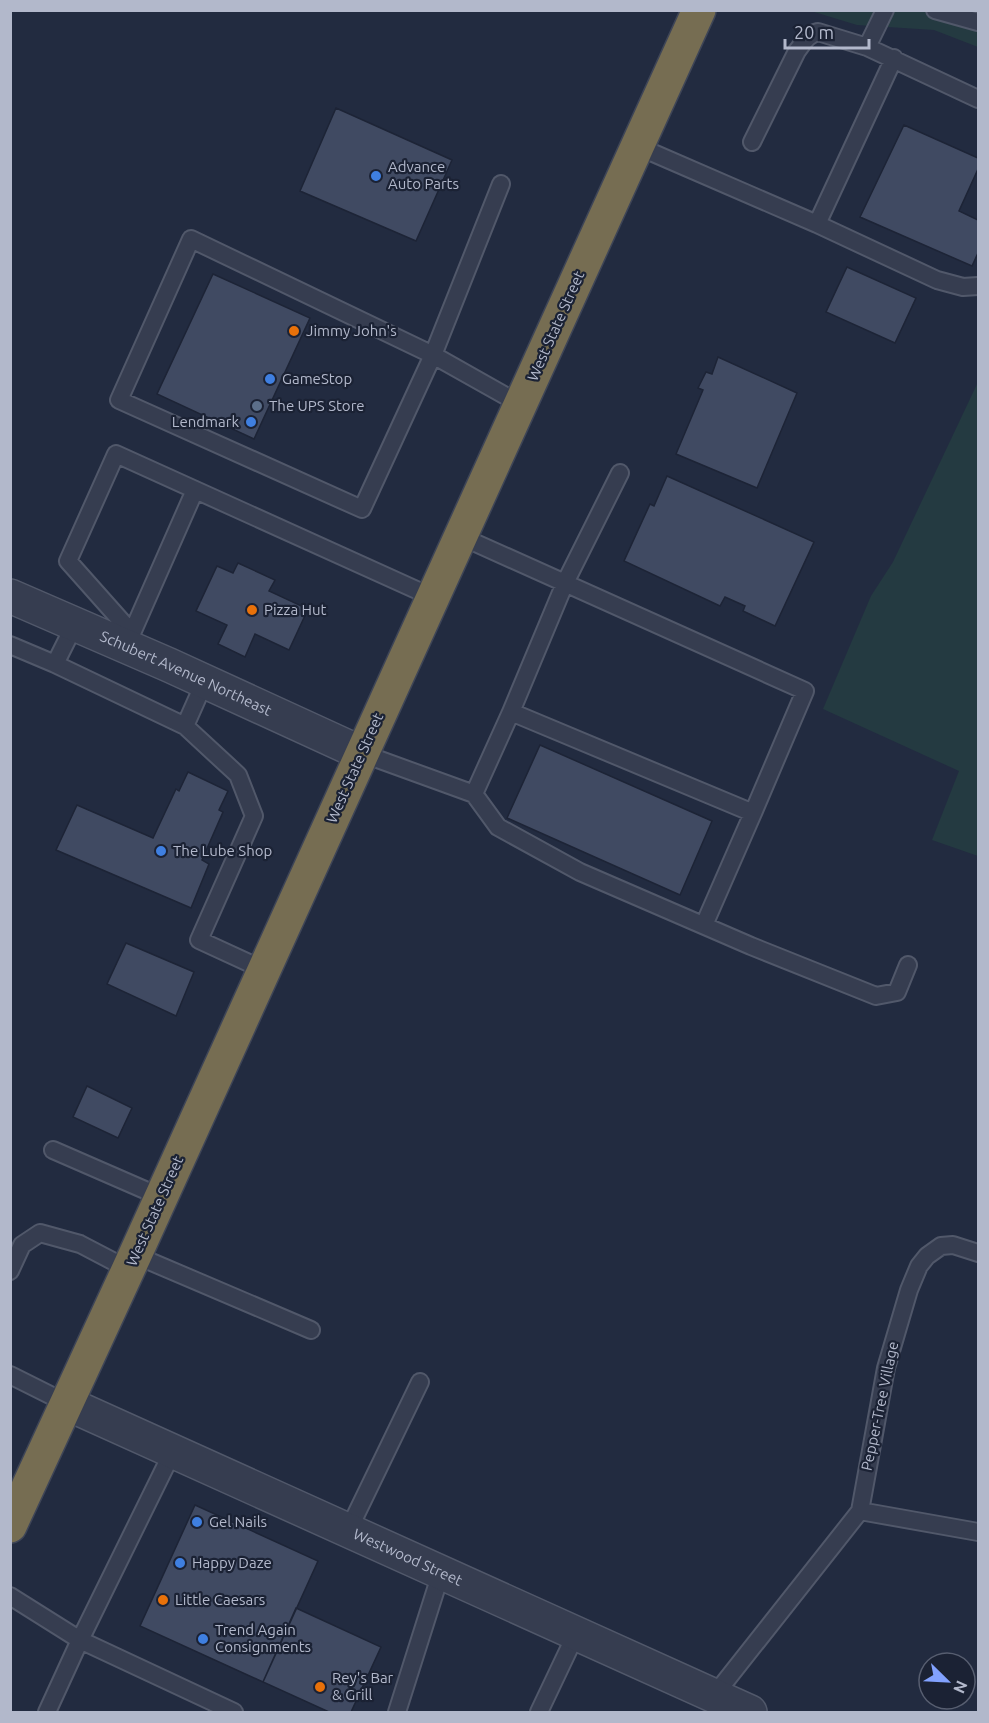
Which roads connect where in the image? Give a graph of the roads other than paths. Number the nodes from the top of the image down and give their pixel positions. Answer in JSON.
{"nodes":[{"id":1,"x":699,"y":10,"type":"edge"},
{"id":2,"x":885,"y":10,"type":"edge"},
{"id":3,"x":935,"y":10,"type":"edge"},
{"id":4,"x":978,"y":22,"type":"edge"},
{"id":5,"x":867,"y":47,"type":"junction"},
{"id":6,"x":894,"y":58,"type":"junction"},
{"id":7,"x":978,"y":99,"type":"edge"},
{"id":8,"x":752,"y":142,"type":"dead end"},
{"id":9,"x":637,"y":146,"type":"junction"},
{"id":10,"x":501,"y":184,"type":"dead end"},
{"id":11,"x":817,"y":224,"type":"junction"},
{"id":12,"x":978,"y":285,"type":"edge"},
{"id":13,"x":433,"y":355,"type":"junction"},
{"id":14,"x":520,"y":404,"type":"junction"},
{"id":15,"x":620,"y":473,"type":"dead end"},
{"id":16,"x":195,"y":490,"type":"junction"},
{"id":17,"x":460,"y":536,"type":"junction"},
{"id":18,"x":565,"y":583,"type":"junction"},
{"id":19,"x":10,"y":596,"type":"edge"},
{"id":20,"x":432,"y":597,"type":"junction"},
{"id":21,"x":75,"y":624,"type":"junction"},
{"id":22,"x":130,"y":640,"type":"junction"},
{"id":23,"x":10,"y":645,"type":"edge"},
{"id":24,"x":55,"y":664,"type":"junction"},
{"id":25,"x":205,"y":681,"type":"junction"},
{"id":26,"x":511,"y":712,"type":"junction"},
{"id":27,"x":185,"y":726,"type":"junction"},
{"id":28,"x":362,"y":753,"type":"junction"},
{"id":29,"x":474,"y":794,"type":"junction"},
{"id":30,"x":753,"y":813,"type":"junction"},
{"id":31,"x":704,"y":925,"type":"junction"},
{"id":32,"x":908,"y":964,"type":"dead end"},
{"id":33,"x":264,"y":970,"type":"junction"},
{"id":34,"x":53,"y":1150,"type":"dead end"},
{"id":35,"x":161,"y":1197,"type":"junction"},
{"id":36,"x":978,"y":1253,"type":"edge"},
{"id":37,"x":132,"y":1262,"type":"junction"},
{"id":38,"x":10,"y":1271,"type":"edge"},
{"id":39,"x":311,"y":1330,"type":"dead end"},
{"id":40,"x":10,"y":1375,"type":"edge"},
{"id":41,"x":420,"y":1382,"type":"dead end"},
{"id":42,"x":66,"y":1403,"type":"junction"},
{"id":43,"x":173,"y":1451,"type":"junction"},
{"id":44,"x":860,"y":1511,"type":"junction"},
{"id":45,"x":10,"y":1526,"type":"edge"},
{"id":46,"x":348,"y":1531,"type":"junction"},
{"id":47,"x":978,"y":1532,"type":"edge"},
{"id":48,"x":441,"y":1573,"type":"junction"},
{"id":49,"x":10,"y":1596,"type":"edge"},
{"id":50,"x":576,"y":1634,"type":"junction"},
{"id":51,"x":80,"y":1640,"type":"junction"},
{"id":52,"x":713,"y":1696,"type":"junction"},
{"id":53,"x":47,"y":1713,"type":"edge"},
{"id":54,"x":234,"y":1713,"type":"edge"},
{"id":55,"x":397,"y":1713,"type":"edge"},
{"id":56,"x":539,"y":1713,"type":"edge"},
{"id":57,"x":750,"y":1713,"type":"edge"}],
"edges":[{"from":1,"to":9,"type":"highway","name":"West State Street"},
{"from":2,"to":5,"type":"lane"},
{"from":3,"to":4,"type":"lane"},
{"from":5,"to":6,"type":"lane"},
{"from":5,"to":8,"type":"lane"},
{"from":6,"to":7,"type":"lane"},
{"from":6,"to":11,"type":"lane"},
{"from":9,"to":11,"type":"lane"},
{"from":9,"to":14,"type":"highway","name":"West State Street"},
{"from":10,"to":13,"type":"lane"},
{"from":11,"to":12,"type":"lane"},
{"from":13,"to":13,"type":"lane"},
{"from":13,"to":14,"type":"lane"},
{"from":14,"to":17,"type":"highway","name":"West State Street"},
{"from":15,"to":18,"type":"lane"},
{"from":16,"to":20,"type":"lane"},
{"from":16,"to":22,"type":"lane"},
{"from":16,"to":22,"type":"lane"},
{"from":17,"to":18,"type":"lane"},
{"from":17,"to":20,"type":"highway","name":"West State Street"},
{"from":18,"to":26,"type":"lane"},
{"from":18,"to":30,"type":"lane"},
{"from":19,"to":21,"type":"street","name":"Schubert Avenue Northeast"},
{"from":20,"to":28,"type":"highway","name":"West State Street"},
{"from":21,"to":22,"type":"street","name":"Schubert Avenue Northeast"},
{"from":21,"to":24,"type":"lane"},
{"from":22,"to":25,"type":"street","name":"Schubert Avenue Northeast"},
{"from":23,"to":24,"type":"lane"},
{"from":24,"to":27,"type":"lane"},
{"from":25,"to":27,"type":"lane"},
{"from":25,"to":28,"type":"street","name":"Schubert Avenue Northeast"},
{"from":26,"to":29,"type":"lane"},
{"from":26,"to":30,"type":"lane"},
{"from":27,"to":33,"type":"lane"},
{"from":28,"to":29,"type":"lane"},
{"from":28,"to":33,"type":"highway","name":"West State Street"},
{"from":29,"to":31,"type":"lane"},
{"from":30,"to":31,"type":"lane"},
{"from":31,"to":32,"type":"lane"},
{"from":33,"to":35,"type":"highway","name":"West State Street"},
{"from":34,"to":35,"type":"lane"},
{"from":35,"to":37,"type":"highway","name":"West State Street"},
{"from":36,"to":44,"type":"lane","name":"Pepper-Tree Village"},
{"from":37,"to":38,"type":"lane"},
{"from":37,"to":39,"type":"lane"},
{"from":37,"to":42,"type":"highway","name":"West State Street"},
{"from":40,"to":42,"type":"lane"},
{"from":41,"to":46,"type":"lane"},
{"from":42,"to":43,"type":"street","name":"Westwood Street"},
{"from":42,"to":45,"type":"highway","name":"West State Street"},
{"from":43,"to":46,"type":"street","name":"Westwood Street"},
{"from":43,"to":51,"type":"lane"},
{"from":44,"to":47,"type":"lane"},
{"from":44,"to":52,"type":"lane","name":"Pepper-Tree Village"},
{"from":46,"to":48,"type":"street","name":"Westwood Street"},
{"from":48,"to":50,"type":"street","name":"Westwood Street"},
{"from":48,"to":55,"type":"lane"},
{"from":49,"to":51,"type":"lane"},
{"from":50,"to":52,"type":"street","name":"Westwood Street"},
{"from":50,"to":56,"type":"lane"},
{"from":51,"to":53,"type":"lane"},
{"from":51,"to":54,"type":"lane"},
{"from":52,"to":57,"type":"street","name":"Westwood Street"}]}
